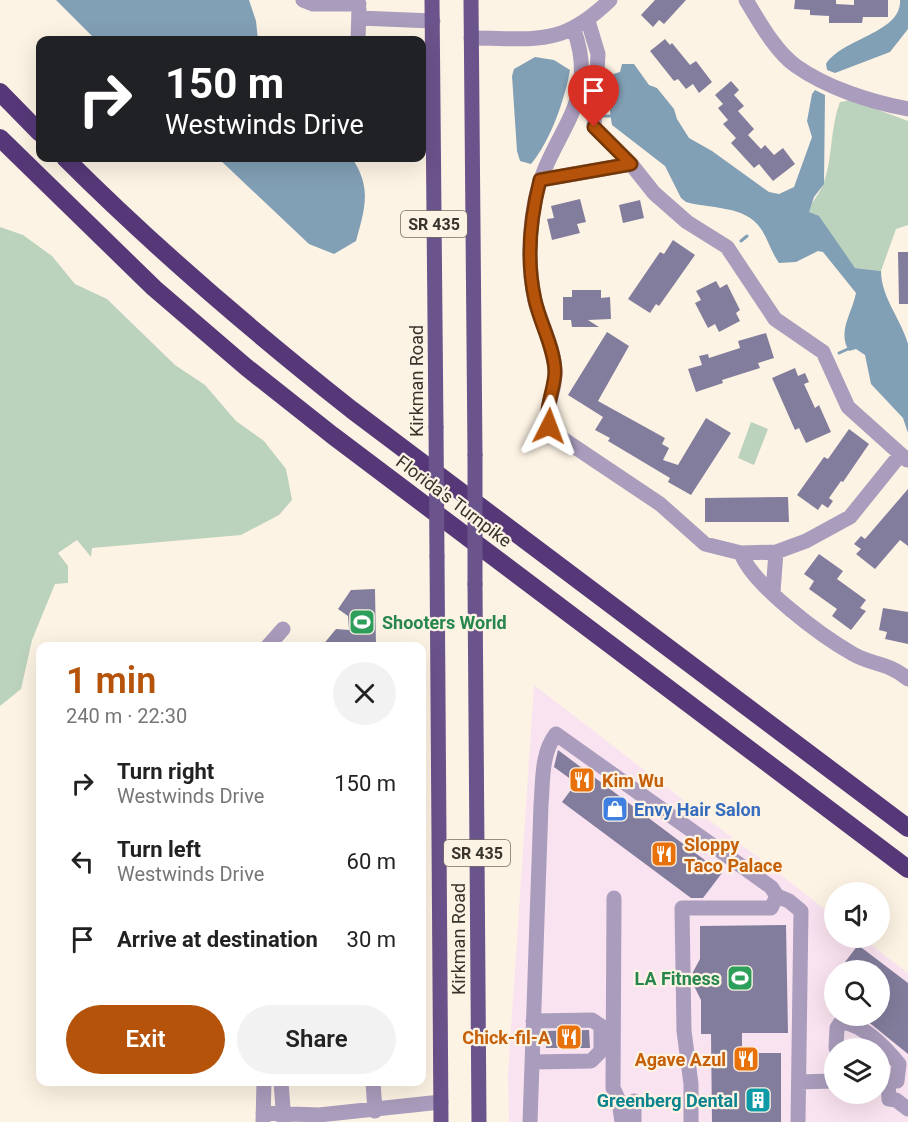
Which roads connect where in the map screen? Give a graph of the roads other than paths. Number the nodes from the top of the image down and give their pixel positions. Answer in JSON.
{"nodes":[{"id":1,"x":303,"y":0,"type":"edge"},
{"id":2,"x":432,"y":0,"type":"edge"},
{"id":3,"x":471,"y":0,"type":"edge"},
{"id":4,"x":610,"y":0,"type":"edge"},
{"id":5,"x":746,"y":0,"type":"edge"},
{"id":6,"x":359,"y":8,"type":"edge"},
{"id":7,"x":433,"y":21,"type":"junction"},
{"id":8,"x":588,"y":21,"type":"junction"},
{"id":9,"x":574,"y":30,"type":"junction"},
{"id":10,"x":358,"y":36,"type":"edge"},
{"id":11,"x":471,"y":38,"type":"junction"},
{"id":12,"x":0,"y":92,"type":"edge"},
{"id":13,"x":908,"y":109,"type":"edge"},
{"id":14,"x":569,"y":124,"type":"junction"},
{"id":15,"x":594,"y":127,"type":"junction"},
{"id":16,"x":36,"y":129,"type":"edge"},
{"id":17,"x":0,"y":138,"type":"edge"},
{"id":18,"x":69,"y":162,"type":"edge"},
{"id":19,"x":631,"y":164,"type":"junction"},
{"id":20,"x":540,"y":180,"type":"junction"},
{"id":21,"x":904,"y":458,"type":"edge"},
{"id":22,"x":776,"y":552,"type":"junction"},
{"id":23,"x":741,"y":553,"type":"junction"},
{"id":24,"x":773,"y":592,"type":"junction"},
{"id":25,"x":284,"y":629,"type":"dead end"},
{"id":26,"x":272,"y":642,"type":"edge"},
{"id":27,"x":908,"y":679,"type":"edge"},
{"id":28,"x":908,"y":828,"type":"edge"},
{"id":29,"x":908,"y":869,"type":"edge"},
{"id":30,"x":777,"y":896,"type":"junction"},
{"id":31,"x":614,"y":898,"type":"dead end"},
{"id":32,"x":533,"y":1021,"type":"junction"},
{"id":33,"x":836,"y":1038,"type":"edge"},
{"id":34,"x":872,"y":1038,"type":"edge"},
{"id":35,"x":890,"y":1053,"type":"edge"},
{"id":36,"x":532,"y":1059,"type":"junction"},
{"id":37,"x":824,"y":1081,"type":"edge"},
{"id":38,"x":893,"y":1081,"type":"edge"},
{"id":39,"x":799,"y":1082,"type":"junction"},
{"id":40,"x":264,"y":1086,"type":"edge"},
{"id":41,"x":281,"y":1086,"type":"edge"},
{"id":42,"x":374,"y":1086,"type":"edge"},
{"id":43,"x":441,"y":1102,"type":"junction"},
{"id":44,"x":906,"y":1107,"type":"edge"},
{"id":45,"x":384,"y":1114,"type":"edge"},
{"id":46,"x":263,"y":1118,"type":"edge"},
{"id":47,"x":284,"y":1118,"type":"edge"},
{"id":48,"x":319,"y":1119,"type":"edge"},
{"id":49,"x":908,"y":1121,"type":"edge"},
{"id":50,"x":441,"y":1122,"type":"edge"},
{"id":51,"x":478,"y":1122,"type":"edge"},
{"id":52,"x":530,"y":1122,"type":"edge"},
{"id":53,"x":625,"y":1122,"type":"edge"},
{"id":54,"x":691,"y":1122,"type":"edge"},
{"id":55,"x":798,"y":1122,"type":"edge"}],
"edges":[{"from":1,"to":6,"type":"street"},
{"from":2,"to":7,"type":"main road","name":"Kirkman Road","number":"SR 435"},
{"from":3,"to":11,"type":"main road","name":"Kirkman Road","number":"SR 435"},
{"from":4,"to":8,"type":"street"},
{"from":5,"to":13,"type":"street"},
{"from":6,"to":7,"type":"street"},
{"from":6,"to":10,"type":"street"},
{"from":7,"to":43,"type":"main road","name":"Kirkman Road","number":"SR 435","bridge":true},
{"from":8,"to":9,"type":"street"},
{"from":8,"to":15,"type":"street"},
{"from":9,"to":11,"type":"street"},
{"from":9,"to":14,"type":"street"},
{"from":11,"to":51,"type":"main road","name":"Kirkman Road","number":"SR 435","bridge":true},
{"from":12,"to":16,"type":"highway"},
{"from":14,"to":15,"type":"street"},
{"from":14,"to":20,"type":"street"},
{"from":15,"to":19,"type":"street"},
{"from":17,"to":29,"type":"highway","name":"Florida's Turnpike"},
{"from":18,"to":28,"type":"highway","name":"Florida's Turnpike"},
{"from":19,"to":20,"type":"street"},
{"from":19,"to":21,"type":"street"},
{"from":20,"to":23,"type":"street"},
{"from":21,"to":22,"type":"street"},
{"from":22,"to":23,"type":"street"},
{"from":22,"to":24,"type":"street"},
{"from":23,"to":24,"type":"street"},
{"from":24,"to":27,"type":"street"},
{"from":25,"to":26,"type":"street"},
{"from":30,"to":32,"type":"street"},
{"from":30,"to":39,"type":"street"},
{"from":30,"to":54,"type":"street"},
{"from":31,"to":53,"type":"street"},
{"from":32,"to":36,"type":"street"},
{"from":32,"to":36,"type":"street"},
{"from":33,"to":34,"type":"street"},
{"from":35,"to":38,"type":"street"},
{"from":36,"to":52,"type":"street"},
{"from":37,"to":39,"type":"street"},
{"from":38,"to":44,"type":"street"},
{"from":39,"to":55,"type":"street"},
{"from":40,"to":46,"type":"street"},
{"from":41,"to":47,"type":"street"},
{"from":42,"to":45,"type":"street"},
{"from":43,"to":45,"type":"street"},
{"from":43,"to":50,"type":"main road","name":"Kirkman Road","number":"SR 435"},
{"from":44,"to":49,"type":"street"},
{"from":45,"to":48,"type":"street"},
{"from":46,"to":47,"type":"street"},
{"from":47,"to":48,"type":"street"}]}
